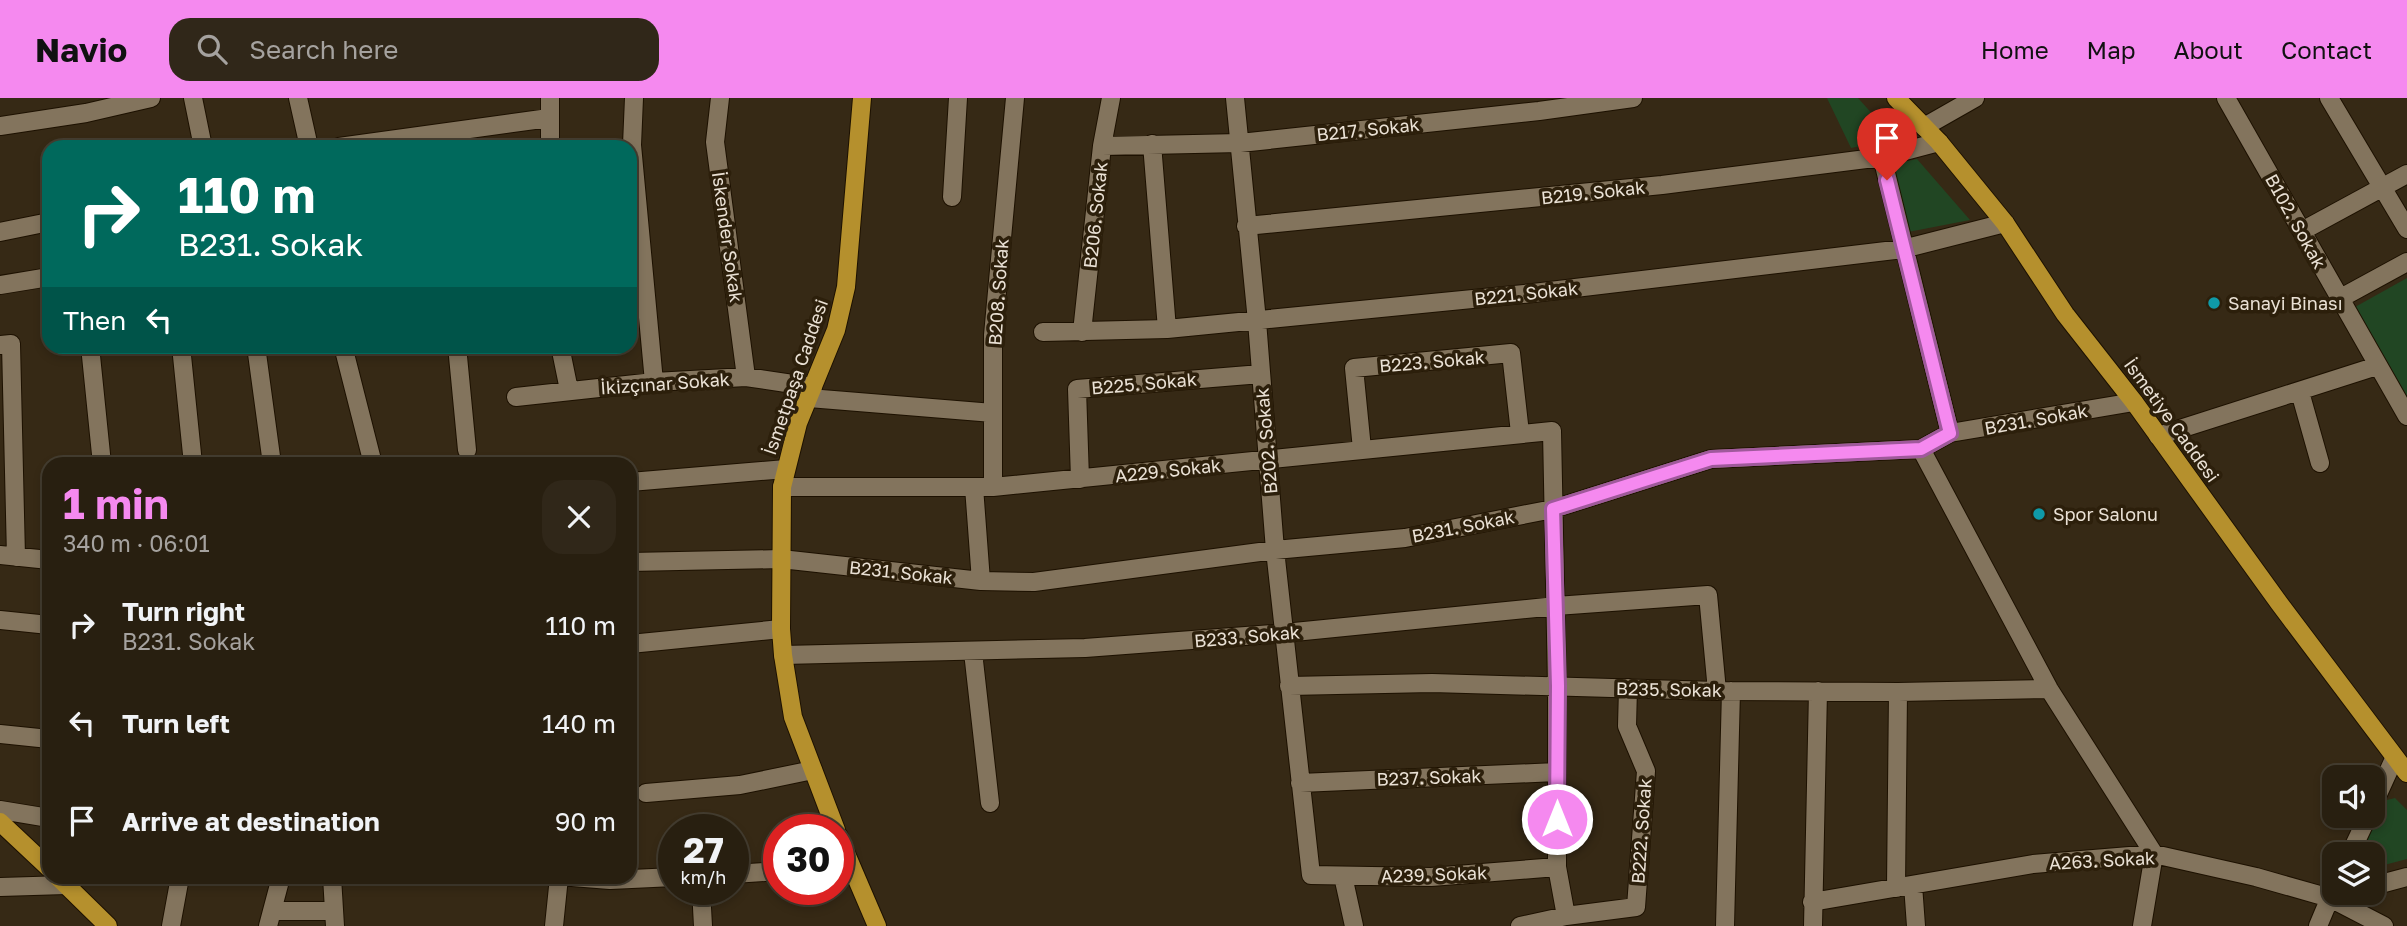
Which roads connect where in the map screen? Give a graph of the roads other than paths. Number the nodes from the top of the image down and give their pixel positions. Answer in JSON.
{"nodes":[{"id":1,"x":151,"y":98,"type":"edge"},
{"id":2,"x":193,"y":98,"type":"edge"},
{"id":3,"x":298,"y":98,"type":"edge"},
{"id":4,"x":550,"y":98,"type":"edge"},
{"id":5,"x":634,"y":98,"type":"edge"},
{"id":6,"x":720,"y":98,"type":"edge"},
{"id":7,"x":862,"y":98,"type":"edge"},
{"id":8,"x":958,"y":98,"type":"edge"},
{"id":9,"x":1015,"y":98,"type":"edge"},
{"id":10,"x":1111,"y":98,"type":"edge"},
{"id":11,"x":1235,"y":98,"type":"edge"},
{"id":12,"x":1633,"y":98,"type":"edge"},
{"id":13,"x":1896,"y":98,"type":"edge"},
{"id":14,"x":1975,"y":98,"type":"edge"},
{"id":15,"x":2226,"y":98,"type":"edge"},
{"id":16,"x":2329,"y":98,"type":"edge"},
{"id":17,"x":549,"y":118,"type":"junction"},
{"id":18,"x":0,"y":126,"type":"edge"},
{"id":19,"x":1924,"y":127,"type":"junction"},
{"id":20,"x":202,"y":140,"type":"edge"},
{"id":21,"x":307,"y":140,"type":"edge"},
{"id":22,"x":390,"y":140,"type":"edge"},
{"id":23,"x":550,"y":140,"type":"edge"},
{"id":24,"x":632,"y":140,"type":"edge"},
{"id":25,"x":1939,"y":142,"type":"junction"},
{"id":26,"x":1240,"y":143,"type":"junction"},
{"id":27,"x":1152,"y":144,"type":"junction"},
{"id":28,"x":1102,"y":146,"type":"junction"},
{"id":29,"x":1882,"y":157,"type":"junction"},
{"id":30,"x":2407,"y":174,"type":"edge"},
{"id":31,"x":2382,"y":188,"type":"junction"},
{"id":32,"x":952,"y":197,"type":"dead end"},
{"id":33,"x":637,"y":199,"type":"edge"},
{"id":34,"x":42,"y":223,"type":"edge"},
{"id":35,"x":2005,"y":223,"type":"junction"},
{"id":36,"x":1246,"y":226,"type":"junction"},
{"id":37,"x":2407,"y":229,"type":"edge"},
{"id":38,"x":2302,"y":231,"type":"junction"},
{"id":39,"x":0,"y":232,"type":"edge"},
{"id":40,"x":1903,"y":250,"type":"junction"},
{"id":41,"x":2407,"y":262,"type":"edge"},
{"id":42,"x":42,"y":278,"type":"edge"},
{"id":43,"x":0,"y":285,"type":"edge"},
{"id":44,"x":2339,"y":299,"type":"junction"},
{"id":45,"x":1256,"y":321,"type":"junction"},
{"id":46,"x":1167,"y":329,"type":"junction"},
{"id":47,"x":1043,"y":332,"type":"dead end"},
{"id":48,"x":1082,"y":332,"type":"junction"},
{"id":49,"x":0,"y":345,"type":"edge"},
{"id":50,"x":91,"y":354,"type":"edge"},
{"id":51,"x":182,"y":354,"type":"edge"},
{"id":52,"x":257,"y":354,"type":"edge"},
{"id":53,"x":345,"y":354,"type":"edge"},
{"id":54,"x":458,"y":354,"type":"edge"},
{"id":55,"x":562,"y":354,"type":"edge"},
{"id":56,"x":2377,"y":366,"type":"junction"},
{"id":57,"x":1261,"y":374,"type":"junction"},
{"id":58,"x":746,"y":377,"type":"junction"},
{"id":59,"x":654,"y":382,"type":"junction"},
{"id":60,"x":569,"y":390,"type":"junction"},
{"id":61,"x":811,"y":392,"type":"junction"},
{"id":62,"x":2300,"y":392,"type":"junction"},
{"id":63,"x":516,"y":397,"type":"dead end"},
{"id":64,"x":2134,"y":402,"type":"junction"},
{"id":65,"x":993,"y":413,"type":"junction"},
{"id":66,"x":2407,"y":416,"type":"edge"},
{"id":67,"x":1520,"y":433,"type":"junction"},
{"id":68,"x":1950,"y":433,"type":"junction"},
{"id":69,"x":2158,"y":436,"type":"junction"},
{"id":70,"x":1362,"y":449,"type":"junction"},
{"id":71,"x":1921,"y":449,"type":"junction"},
{"id":72,"x":467,"y":450,"type":"dead end"},
{"id":73,"x":101,"y":457,"type":"edge"},
{"id":74,"x":192,"y":457,"type":"edge"},
{"id":75,"x":271,"y":457,"type":"edge"},
{"id":76,"x":371,"y":457,"type":"edge"},
{"id":77,"x":1268,"y":458,"type":"junction"},
{"id":78,"x":2320,"y":463,"type":"dead end"},
{"id":79,"x":786,"y":469,"type":"junction"},
{"id":80,"x":1080,"y":480,"type":"junction"},
{"id":81,"x":637,"y":481,"type":"edge"},
{"id":82,"x":782,"y":487,"type":"junction"},
{"id":83,"x":974,"y":487,"type":"junction"},
{"id":84,"x":993,"y":487,"type":"junction"},
{"id":85,"x":1553,"y":509,"type":"junction"},
{"id":86,"x":1275,"y":550,"type":"junction"},
{"id":87,"x":8,"y":556,"type":"edge"},
{"id":88,"x":42,"y":559,"type":"edge"},
{"id":89,"x":781,"y":559,"type":"junction"},
{"id":90,"x":637,"y":562,"type":"edge"},
{"id":91,"x":981,"y":581,"type":"junction"},
{"id":92,"x":1556,"y":606,"type":"junction"},
{"id":93,"x":0,"y":620,"type":"edge"},
{"id":94,"x":42,"y":624,"type":"edge"},
{"id":95,"x":781,"y":629,"type":"junction"},
{"id":96,"x":1284,"y":633,"type":"junction"},
{"id":97,"x":637,"y":643,"type":"edge"},
{"id":98,"x":973,"y":652,"type":"junction"},
{"id":99,"x":783,"y":655,"type":"junction"},
{"id":100,"x":1289,"y":686,"type":"junction"},
{"id":101,"x":1558,"y":686,"type":"junction"},
{"id":102,"x":1628,"y":688,"type":"junction"},
{"id":103,"x":2049,"y":689,"type":"junction"},
{"id":104,"x":1724,"y":691,"type":"junction"},
{"id":105,"x":1818,"y":691,"type":"junction"},
{"id":106,"x":1898,"y":692,"type":"junction"},
{"id":107,"x":0,"y":734,"type":"edge"},
{"id":108,"x":42,"y":738,"type":"edge"},
{"id":109,"x":2394,"y":759,"type":"junction"},
{"id":110,"x":813,"y":770,"type":"junction"},
{"id":111,"x":1557,"y":772,"type":"junction"},
{"id":112,"x":2407,"y":773,"type":"edge"},
{"id":113,"x":2385,"y":778,"type":"edge"},
{"id":114,"x":1300,"y":783,"type":"junction"},
{"id":115,"x":646,"y":793,"type":"dead end"},
{"id":116,"x":990,"y":803,"type":"dead end"},
{"id":117,"x":0,"y":810,"type":"edge"},
{"id":118,"x":830,"y":814,"type":"edge"},
{"id":119,"x":42,"y":817,"type":"edge"},
{"id":120,"x":0,"y":822,"type":"edge"},
{"id":121,"x":2154,"y":854,"type":"junction"},
{"id":122,"x":42,"y":861,"type":"edge"},
{"id":123,"x":1557,"y":867,"type":"junction"},
{"id":124,"x":1311,"y":876,"type":"joint"},
{"id":125,"x":1343,"y":876,"type":"junction"},
{"id":126,"x":2407,"y":877,"type":"edge"},
{"id":127,"x":658,"y":878,"type":"edge"},
{"id":128,"x":637,"y":879,"type":"edge"},
{"id":129,"x":42,"y":883,"type":"edge"},
{"id":130,"x":2385,"y":883,"type":"edge"},
{"id":131,"x":65,"y":884,"type":"edge"},
{"id":132,"x":179,"y":884,"type":"edge"},
{"id":133,"x":279,"y":884,"type":"edge"},
{"id":134,"x":333,"y":884,"type":"edge"},
{"id":135,"x":558,"y":884,"type":"edge"},
{"id":136,"x":854,"y":886,"type":"edge"},
{"id":137,"x":1904,"y":886,"type":"junction"},
{"id":138,"x":0,"y":887,"type":"edge"},
{"id":139,"x":2322,"y":891,"type":"edge"},
{"id":140,"x":1812,"y":902,"type":"junction"},
{"id":141,"x":702,"y":905,"type":"edge"},
{"id":142,"x":2327,"y":905,"type":"edge"},
{"id":143,"x":2351,"y":905,"type":"edge"},
{"id":144,"x":1566,"y":916,"type":"junction"},
{"id":145,"x":270,"y":918,"type":"edge"},
{"id":146,"x":335,"y":918,"type":"edge"},
{"id":147,"x":107,"y":926,"type":"edge"},
{"id":148,"x":172,"y":926,"type":"edge"},
{"id":149,"x":554,"y":926,"type":"edge"},
{"id":150,"x":703,"y":926,"type":"edge"},
{"id":151,"x":877,"y":926,"type":"edge"},
{"id":152,"x":1354,"y":926,"type":"edge"},
{"id":153,"x":1520,"y":926,"type":"edge"},
{"id":154,"x":1725,"y":926,"type":"edge"},
{"id":155,"x":1813,"y":926,"type":"edge"},
{"id":156,"x":1916,"y":926,"type":"edge"},
{"id":157,"x":2143,"y":926,"type":"edge"},
{"id":158,"x":2318,"y":926,"type":"edge"},
{"id":159,"x":2384,"y":926,"type":"edge"}],
"edges":[{"from":1,"to":18,"type":"street"},
{"from":2,"to":20,"type":"street"},
{"from":3,"to":21,"type":"street"},
{"from":4,"to":17,"type":"street"},
{"from":5,"to":24,"type":"street"},
{"from":6,"to":58,"type":"street","name":"İskender Sokak"},
{"from":7,"to":61,"type":"main road","name":"İsmetpaşa Caddesi"},
{"from":8,"to":32,"type":"street"},
{"from":9,"to":65,"type":"street","name":"B208. Sokak"},
{"from":10,"to":28,"type":"street","name":"B206. Sokak"},
{"from":11,"to":26,"type":"street","name":"B202. Sokak"},
{"from":12,"to":26,"type":"street","name":"B217. Sokak"},
{"from":13,"to":19,"type":"main road","name":"İsmetiye Caddesi"},
{"from":14,"to":19,"type":"street"},
{"from":15,"to":38,"type":"street","name":"B102. Sokak"},
{"from":16,"to":31,"type":"street"},
{"from":17,"to":22,"type":"street"},
{"from":17,"to":23,"type":"street"},
{"from":19,"to":25,"type":"main road","name":"İsmetiye Caddesi"},
{"from":25,"to":29,"type":"street","name":"B219. Sokak"},
{"from":25,"to":35,"type":"main road","name":"İsmetiye Caddesi"},
{"from":26,"to":27,"type":"street","name":"B217. Sokak"},
{"from":26,"to":36,"type":"street","name":"B202. Sokak"},
{"from":27,"to":28,"type":"street","name":"B217. Sokak"},
{"from":27,"to":46,"type":"street"},
{"from":28,"to":48,"type":"street","name":"B206. Sokak"},
{"from":29,"to":36,"type":"street","name":"B219. Sokak"},
{"from":29,"to":40,"type":"street"},
{"from":30,"to":31,"type":"street"},
{"from":31,"to":37,"type":"street"},
{"from":31,"to":38,"type":"street"},
{"from":33,"to":59,"type":"street"},
{"from":34,"to":39,"type":"street"},
{"from":35,"to":40,"type":"street","name":"B221. Sokak"},
{"from":35,"to":64,"type":"main road","name":"İsmetiye Caddesi"},
{"from":36,"to":45,"type":"street","name":"B202. Sokak"},
{"from":38,"to":44,"type":"street","name":"B102. Sokak"},
{"from":40,"to":45,"type":"street","name":"B221. Sokak"},
{"from":40,"to":68,"type":"street"},
{"from":41,"to":44,"type":"street"},
{"from":42,"to":43,"type":"street"},
{"from":44,"to":56,"type":"street","name":"B102. Sokak"},
{"from":45,"to":46,"type":"street","name":"B221. Sokak"},
{"from":45,"to":57,"type":"street","name":"B202. Sokak"},
{"from":46,"to":48,"type":"street","name":"B221. Sokak"},
{"from":47,"to":48,"type":"street","name":"B221. Sokak"},
{"from":49,"to":87,"type":"street"},
{"from":50,"to":73,"type":"street"},
{"from":51,"to":74,"type":"street"},
{"from":52,"to":75,"type":"street"},
{"from":53,"to":76,"type":"street"},
{"from":54,"to":72,"type":"street"},
{"from":55,"to":60,"type":"street"},
{"from":56,"to":62,"type":"street"},
{"from":56,"to":66,"type":"street","name":"B102. Sokak"},
{"from":57,"to":77,"type":"street","name":"B202. Sokak"},
{"from":57,"to":80,"type":"street","name":"B225. Sokak"},
{"from":58,"to":59,"type":"street","name":"İkizçınar Sokak"},
{"from":58,"to":61,"type":"street","name":"İkizçınar Sokak"},
{"from":59,"to":60,"type":"street","name":"İkizçınar Sokak"},
{"from":60,"to":63,"type":"street","name":"İkizçınar Sokak"},
{"from":61,"to":65,"type":"street","name":"İkizçınar Sokak"},
{"from":61,"to":79,"type":"main road","name":"İsmetpaşa Caddesi"},
{"from":62,"to":69,"type":"street"},
{"from":62,"to":78,"type":"street"},
{"from":64,"to":68,"type":"street","name":"B231. Sokak"},
{"from":64,"to":69,"type":"main road","name":"İsmetiye Caddesi"},
{"from":65,"to":84,"type":"street","name":"B208. Sokak"},
{"from":67,"to":70,"type":"street","name":"A229. Sokak"},
{"from":67,"to":70,"type":"street","name":"B223. Sokak"},
{"from":67,"to":85,"type":"street","name":"A229. Sokak"},
{"from":68,"to":71,"type":"street","name":"B231. Sokak"},
{"from":69,"to":109,"type":"main road","name":"İsmetiye Caddesi"},
{"from":70,"to":77,"type":"street","name":"A229. Sokak"},
{"from":71,"to":85,"type":"street","name":"B231. Sokak"},
{"from":71,"to":103,"type":"street"},
{"from":77,"to":80,"type":"street","name":"A229. Sokak"},
{"from":77,"to":86,"type":"street","name":"B202. Sokak"},
{"from":79,"to":81,"type":"street"},
{"from":79,"to":82,"type":"main road","name":"İsmetpaşa Caddesi"},
{"from":80,"to":84,"type":"street","name":"A229. Sokak"},
{"from":82,"to":83,"type":"street","name":"A229. Sokak"},
{"from":82,"to":89,"type":"main road","name":"İsmetpaşa Caddesi"},
{"from":83,"to":84,"type":"street","name":"A229. Sokak"},
{"from":83,"to":91,"type":"street"},
{"from":85,"to":86,"type":"street","name":"B231. Sokak"},
{"from":85,"to":92,"type":"street"},
{"from":86,"to":91,"type":"street","name":"B231. Sokak"},
{"from":86,"to":96,"type":"street","name":"B202. Sokak"},
{"from":87,"to":88,"type":"street"},
{"from":89,"to":90,"type":"street","name":"B231. Sokak"},
{"from":89,"to":91,"type":"street","name":"B231. Sokak"},
{"from":89,"to":95,"type":"main road","name":"İsmetpaşa Caddesi"},
{"from":92,"to":96,"type":"street","name":"B233. Sokak"},
{"from":92,"to":101,"type":"street"},
{"from":92,"to":104,"type":"street","name":"B233. Sokak"},
{"from":93,"to":94,"type":"street"},
{"from":95,"to":97,"type":"street"},
{"from":95,"to":99,"type":"main road","name":"İsmetpaşa Caddesi"},
{"from":96,"to":98,"type":"street","name":"B233. Sokak"},
{"from":96,"to":100,"type":"street","name":"B202. Sokak"},
{"from":98,"to":99,"type":"street","name":"B233. Sokak"},
{"from":98,"to":116,"type":"street"},
{"from":99,"to":110,"type":"main road","name":"İsmetpaşa Caddesi"},
{"from":100,"to":101,"type":"street","name":"B235. Sokak"},
{"from":100,"to":114,"type":"street","name":"B202. Sokak"},
{"from":101,"to":102,"type":"street","name":"B235. Sokak"},
{"from":101,"to":111,"type":"street"},
{"from":102,"to":104,"type":"street","name":"B235. Sokak"},
{"from":102,"to":144,"type":"street","name":"B222. Sokak"},
{"from":103,"to":106,"type":"street","name":"B235. Sokak"},
{"from":103,"to":121,"type":"street"},
{"from":104,"to":105,"type":"street","name":"B235. Sokak"},
{"from":104,"to":154,"type":"street"},
{"from":105,"to":106,"type":"street","name":"B235. Sokak"},
{"from":105,"to":140,"type":"street"},
{"from":106,"to":137,"type":"street"},
{"from":107,"to":108,"type":"street"},
{"from":109,"to":112,"type":"main road","name":"İsmetiye Caddesi"},
{"from":109,"to":113,"type":"street"},
{"from":110,"to":115,"type":"street"},
{"from":110,"to":118,"type":"main road","name":"İsmetpaşa Caddesi"},
{"from":111,"to":114,"type":"street","name":"B237. Sokak"},
{"from":111,"to":123,"type":"street"},
{"from":114,"to":124,"type":"street","name":"B202. Sokak"},
{"from":117,"to":119,"type":"street"},
{"from":120,"to":122,"type":"main road"},
{"from":121,"to":137,"type":"street","name":"A263. Sokak"},
{"from":121,"to":139,"type":"street","name":"A263. Sokak"},
{"from":121,"to":157,"type":"street"},
{"from":123,"to":125,"type":"street","name":"A239. Sokak"},
{"from":123,"to":144,"type":"street"},
{"from":124,"to":125,"type":"street","name":"A239. Sokak"},
{"from":125,"to":152,"type":"street"},
{"from":126,"to":130,"type":"street"},
{"from":127,"to":128,"type":"street"},
{"from":129,"to":138,"type":"street"},
{"from":131,"to":147,"type":"main road"},
{"from":132,"to":148,"type":"street"},
{"from":133,"to":145,"type":"street"},
{"from":134,"to":146,"type":"street"},
{"from":135,"to":149,"type":"street"},
{"from":136,"to":151,"type":"main road"},
{"from":137,"to":140,"type":"street","name":"A263. Sokak"},
{"from":137,"to":156,"type":"street"},
{"from":140,"to":155,"type":"street"},
{"from":141,"to":150,"type":"street"},
{"from":142,"to":158,"type":"street"},
{"from":143,"to":159,"type":"street","name":"A263. Sokak"},
{"from":144,"to":153,"type":"street"},
{"from":145,"to":146,"type":"street"}]}
